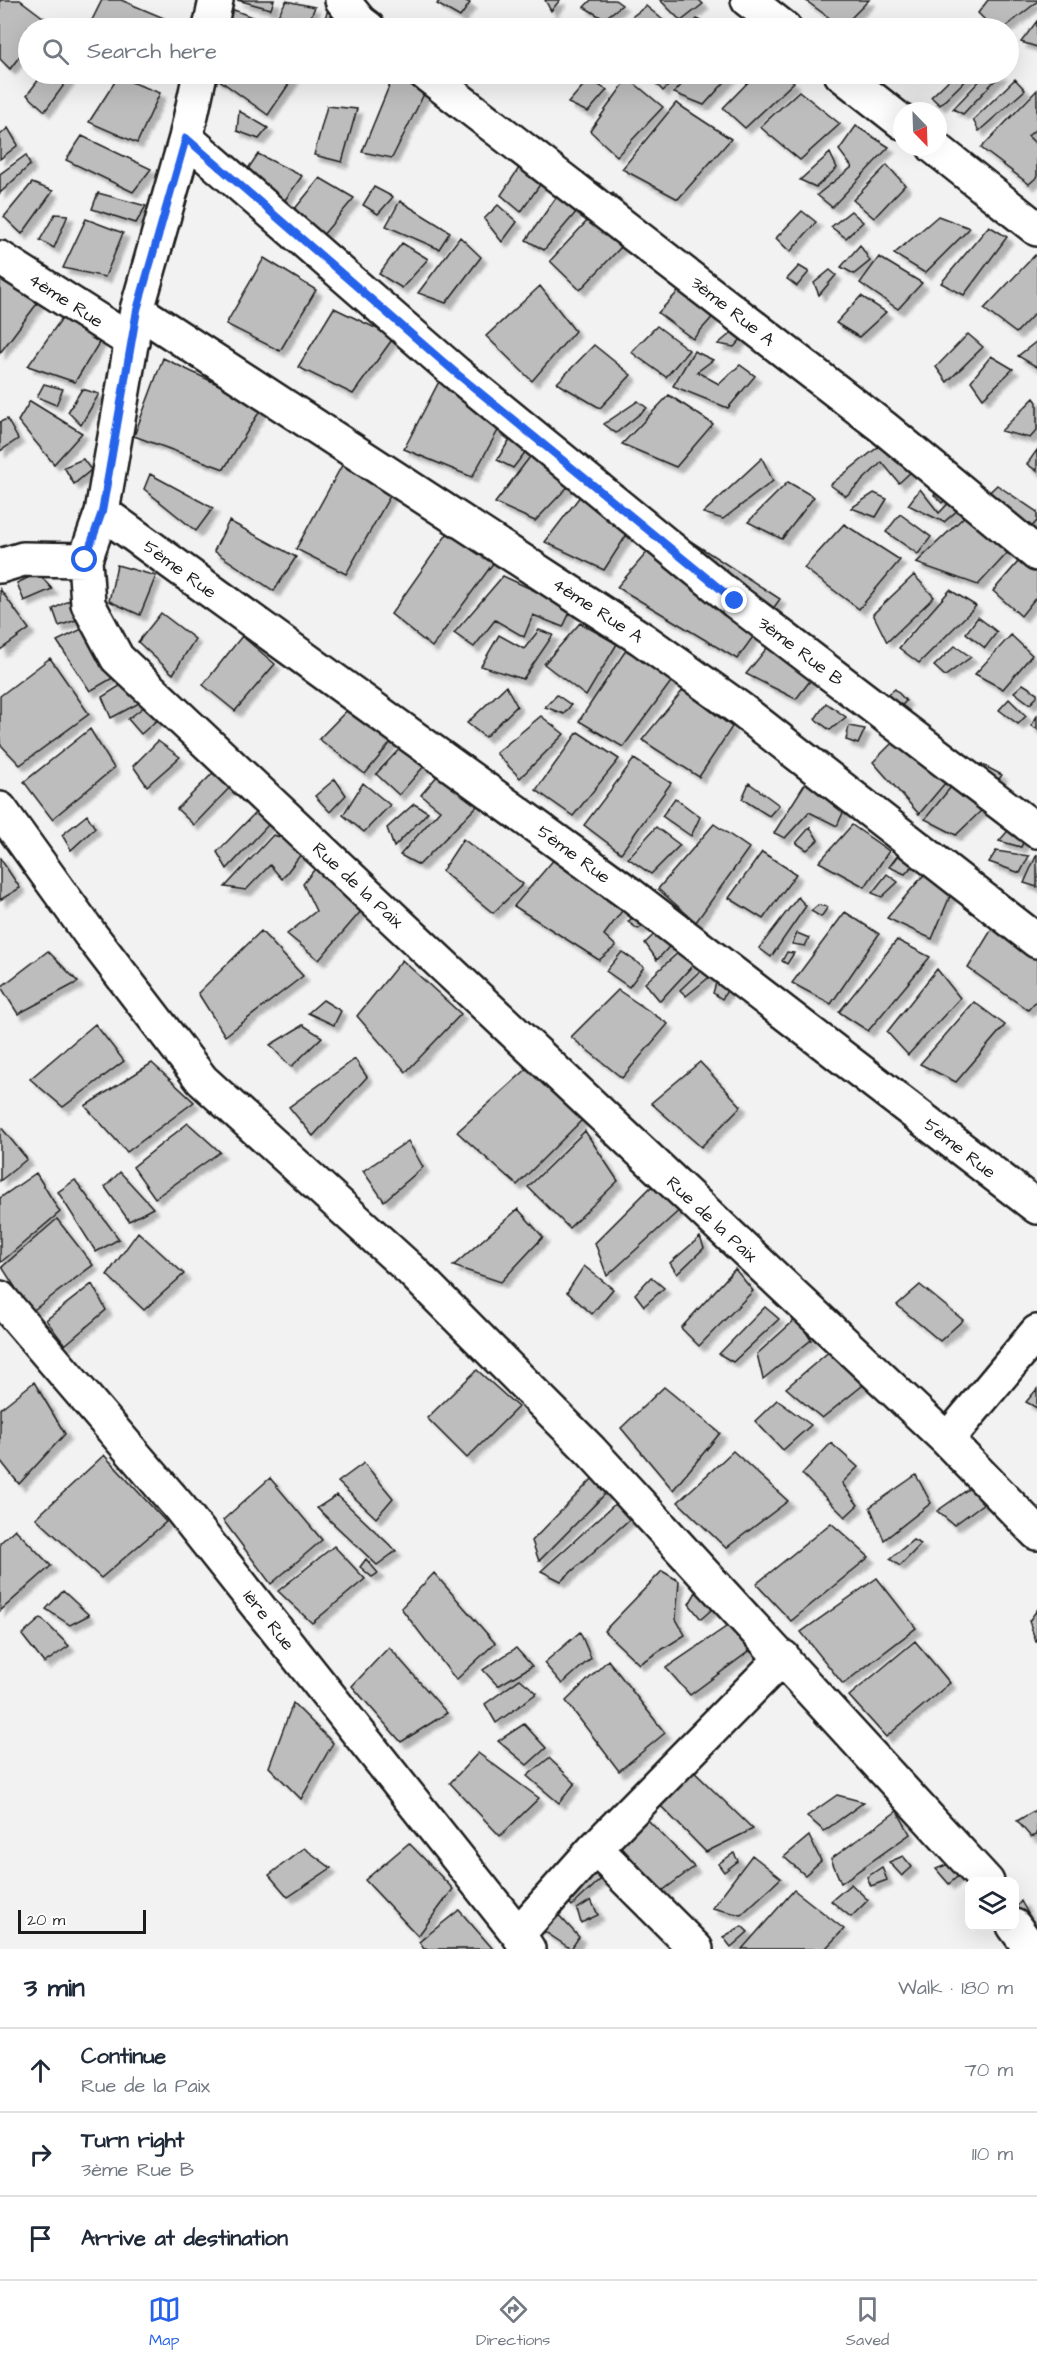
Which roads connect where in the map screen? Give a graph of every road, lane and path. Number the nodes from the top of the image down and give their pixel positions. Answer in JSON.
{"nodes":[{"id":1,"x":216,"y":0,"type":"edge"},
{"id":2,"x":342,"y":0,"type":"edge"},
{"id":3,"x":748,"y":0,"type":"edge"},
{"id":4,"x":212,"y":18,"type":"edge"},
{"id":5,"x":357,"y":18,"type":"edge"},
{"id":6,"x":771,"y":18,"type":"edge"},
{"id":7,"x":198,"y":84,"type":"edge"},
{"id":8,"x":439,"y":84,"type":"edge"},
{"id":9,"x":854,"y":84,"type":"edge"},
{"id":10,"x":893,"y":115,"type":"edge"},
{"id":11,"x":186,"y":138,"type":"junction"},
{"id":12,"x":945,"y":156,"type":"edge"},
{"id":13,"x":1037,"y":228,"type":"edge"},
{"id":14,"x":0,"y":258,"type":"edge"},
{"id":15,"x":137,"y":310,"type":"junction"},
{"id":16,"x":132,"y":342,"type":"junction"},
{"id":17,"x":102,"y":512,"type":"junction"},
{"id":18,"x":1037,"y":554,"type":"edge"},
{"id":19,"x":85,"y":560,"type":"junction"},
{"id":20,"x":0,"y":566,"type":"edge"},
{"id":21,"x":0,"y":809,"type":"edge"},
{"id":22,"x":1037,"y":831,"type":"edge"},
{"id":23,"x":1037,"y":941,"type":"edge"},
{"id":24,"x":1037,"y":1207,"type":"edge"},
{"id":25,"x":0,"y":1298,"type":"edge"},
{"id":26,"x":1037,"y":1332,"type":"edge"},
{"id":27,"x":947,"y":1440,"type":"junction"},
{"id":28,"x":1037,"y":1533,"type":"edge"},
{"id":29,"x":783,"y":1657,"type":"junction"},
{"id":30,"x":595,"y":1848,"type":"junction"},
{"id":31,"x":983,"y":1877,"type":"edge"},
{"id":32,"x":1017,"y":1931,"type":"edge"},
{"id":33,"x":523,"y":1941,"type":"edge"},
{"id":34,"x":696,"y":1949,"type":"edge"},
{"id":35,"x":1030,"y":1949,"type":"edge"}],
"edges":[{"from":1,"to":4,"type":"street"},
{"from":2,"to":5,"type":"street"},
{"from":3,"to":6,"type":"street"},
{"from":7,"to":11,"type":"street","name":"Rue de la Paix"},
{"from":8,"to":18,"type":"street","name":"3ème Rue A"},
{"from":9,"to":10,"type":"street"},
{"from":11,"to":15,"type":"street","name":"Rue de la Paix"},
{"from":11,"to":22,"type":"street","name":"3ème Rue B"},
{"from":12,"to":13,"type":"street"},
{"from":14,"to":16,"type":"street","name":"4ème Rue"},
{"from":15,"to":16,"type":"street","name":"Rue de la Paix"},
{"from":15,"to":23,"type":"street","name":"4ème Rue A"},
{"from":16,"to":17,"type":"street","name":"Rue de la Paix"},
{"from":17,"to":19,"type":"street","name":"Rue de la Paix"},
{"from":17,"to":24,"type":"street","name":"5ème Rue"},
{"from":19,"to":20,"type":"street"},
{"from":19,"to":27,"type":"street","name":"Rue de la Paix"},
{"from":21,"to":29,"type":"street"},
{"from":25,"to":33,"type":"street","name":"1ère Rue"},
{"from":26,"to":27,"type":"street"},
{"from":27,"to":28,"type":"street","name":"Rue de la Paix"},
{"from":29,"to":30,"type":"street"},
{"from":29,"to":31,"type":"street"},
{"from":30,"to":33,"type":"street"},
{"from":30,"to":34,"type":"street"},
{"from":32,"to":35,"type":"street"}]}
